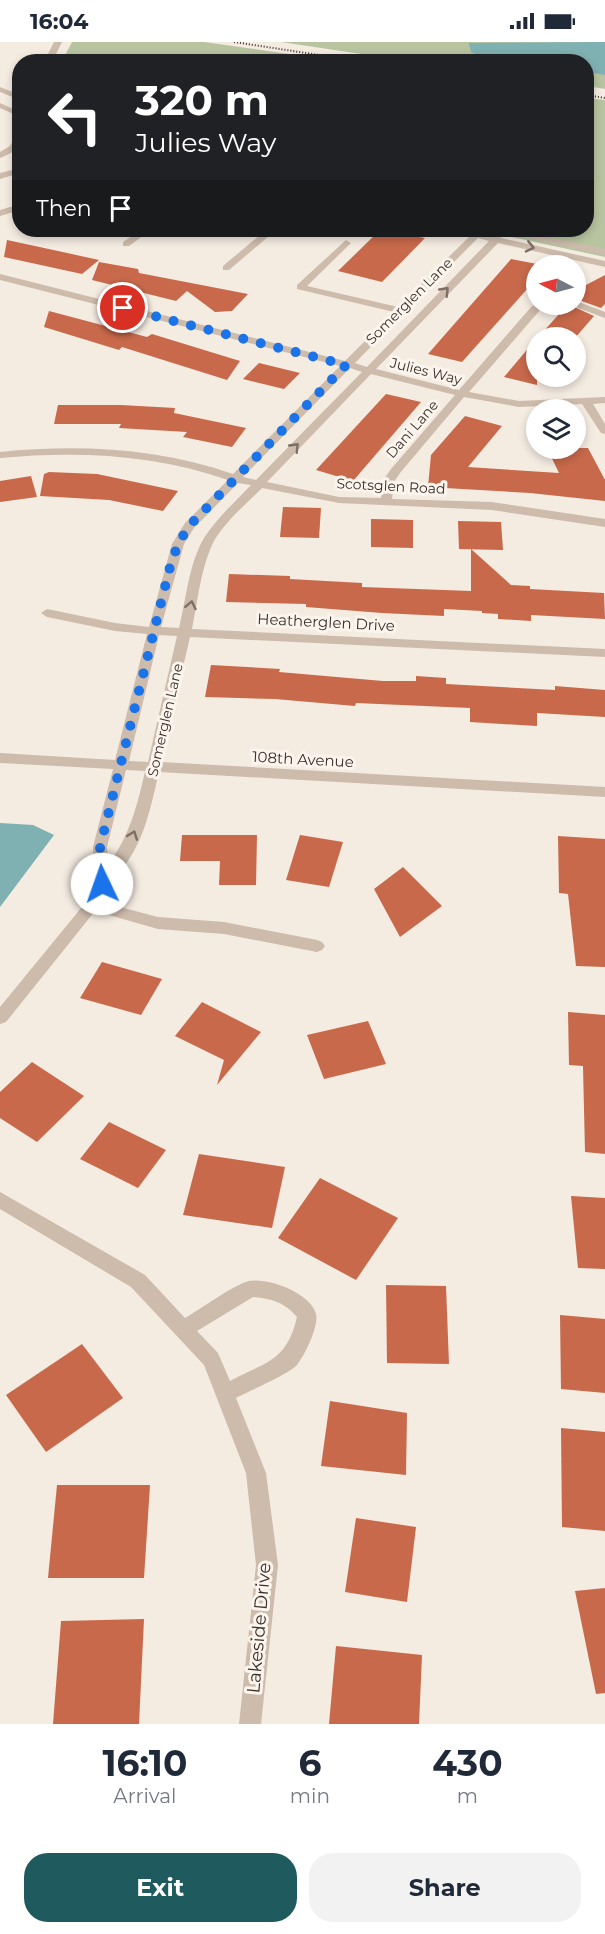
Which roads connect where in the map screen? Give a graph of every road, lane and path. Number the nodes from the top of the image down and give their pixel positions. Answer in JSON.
{"nodes":[{"id":1,"x":136,"y":237,"type":"edge"},
{"id":2,"x":263,"y":237,"type":"edge"},
{"id":3,"x":475,"y":237,"type":"edge"},
{"id":4,"x":492,"y":237,"type":"edge"},
{"id":5,"x":513,"y":237,"type":"edge"},
{"id":6,"x":523,"y":237,"type":"edge"},
{"id":7,"x":346,"y":243,"type":"dead end"},
{"id":8,"x":126,"y":244,"type":"dead end"},
{"id":9,"x":605,"y":252,"type":"edge"},
{"id":10,"x":605,"y":264,"type":"edge"},
{"id":11,"x":226,"y":268,"type":"dead end"},
{"id":12,"x":0,"y":277,"type":"edge"},
{"id":13,"x":586,"y":308,"type":"edge"},
{"id":14,"x":400,"y":311,"type":"junction"},
{"id":15,"x":530,"y":315,"type":"edge"},
{"id":16,"x":605,"y":315,"type":"edge"},
{"id":17,"x":421,"y":316,"type":"junction"},
{"id":18,"x":346,"y":365,"type":"junction"},
{"id":19,"x":368,"y":370,"type":"junction"},
{"id":20,"x":463,"y":394,"type":"junction"},
{"id":21,"x":605,"y":400,"type":"edge"},
{"id":22,"x":588,"y":403,"type":"junction"},
{"id":23,"x":605,"y":431,"type":"edge"},
{"id":24,"x":0,"y":455,"type":"edge"},
{"id":25,"x":236,"y":479,"type":"junction"},
{"id":26,"x":259,"y":484,"type":"junction"},
{"id":27,"x":386,"y":501,"type":"junction"},
{"id":28,"x":605,"y":523,"type":"edge"},
{"id":29,"x":47,"y":613,"type":"dead end"},
{"id":30,"x":153,"y":631,"type":"junction"},
{"id":31,"x":185,"y":632,"type":"junction"},
{"id":32,"x":605,"y":653,"type":"edge"},
{"id":33,"x":0,"y":758,"type":"edge"},
{"id":34,"x":122,"y":765,"type":"junction"},
{"id":35,"x":156,"y":767,"type":"junction"},
{"id":36,"x":605,"y":792,"type":"edge"},
{"id":37,"x":102,"y":884,"type":"junction"},
{"id":38,"x":92,"y":905,"type":"junction"},
{"id":39,"x":317,"y":946,"type":"dead end"},
{"id":40,"x":0,"y":1018,"type":"edge"},
{"id":41,"x":0,"y":1200,"type":"edge"},
{"id":42,"x":183,"y":1329,"type":"junction"},
{"id":43,"x":225,"y":1394,"type":"junction"},
{"id":44,"x":250,"y":1724,"type":"edge"}],
"edges":[{"from":1,"to":8,"type":"street"},
{"from":2,"to":11,"type":"street"},
{"from":3,"to":14,"type":"street","name":"Somerglen Lane"},
{"from":17,"to":4,"type":"street","name":"Somerglen Lane","one_way":true},
{"from":5,"to":10,"type":"street","one_way":true},
{"from":6,"to":9,"type":"street"},
{"from":7,"to":14,"type":"street"},
{"from":12,"to":18,"type":"street","name":"Julies Way"},
{"from":13,"to":16,"type":"street"},
{"from":14,"to":17,"type":"street"},
{"from":14,"to":18,"type":"street","name":"Somerglen Lane"},
{"from":15,"to":20,"type":"street","name":"Dani Lane"},
{"from":17,"to":19,"type":"street","name":"Somerglen Lane"},
{"from":18,"to":19,"type":"street","name":"Julies Way"},
{"from":18,"to":25,"type":"street","name":"Somerglen Lane"},
{"from":19,"to":20,"type":"street","name":"Julies Way"},
{"from":26,"to":19,"type":"street","name":"Somerglen Lane","one_way":true},
{"from":20,"to":22,"type":"street","name":"Julies Way"},
{"from":20,"to":27,"type":"street","name":"Dani Lane"},
{"from":21,"to":22,"type":"street","name":"Julies Way"},
{"from":22,"to":23,"type":"street"},
{"from":24,"to":25,"type":"street","name":"Scotsglen Road"},
{"from":25,"to":26,"type":"street","name":"Scotsglen Road"},
{"from":25,"to":30,"type":"street","name":"Somerglen Lane"},
{"from":26,"to":27,"type":"street","name":"Scotsglen Road"},
{"from":31,"to":26,"type":"street","name":"Somerglen Lane","one_way":true},
{"from":27,"to":28,"type":"street","name":"Scotsglen Road"},
{"from":29,"to":30,"type":"street","name":"Heatherglen Drive"},
{"from":30,"to":31,"type":"street","name":"Heatherglen Drive"},
{"from":30,"to":34,"type":"street","name":"Somerglen Lane"},
{"from":31,"to":32,"type":"street","name":"Heatherglen Drive"},
{"from":31,"to":35,"type":"street","name":"Somerglen Lane"},
{"from":33,"to":34,"type":"street","name":"108th Avenue"},
{"from":34,"to":35,"type":"street","name":"108th Avenue"},
{"from":34,"to":37,"type":"street","name":"Somerglen Lane"},
{"from":35,"to":36,"type":"street","name":"108th Avenue"},
{"from":37,"to":35,"type":"street","name":"Somerglen Lane","one_way":true},
{"from":37,"to":38,"type":"street","name":"Somerglen Lane"},
{"from":38,"to":39,"type":"street"},
{"from":38,"to":40,"type":"street","name":"Somerglen Lane"},
{"from":41,"to":42,"type":"street","name":"Lakeside Drive"},
{"from":42,"to":43,"type":"street","name":"Lakeside Drive"},
{"from":42,"to":43,"type":"street"},
{"from":43,"to":44,"type":"street","name":"Lakeside Drive"}]}
